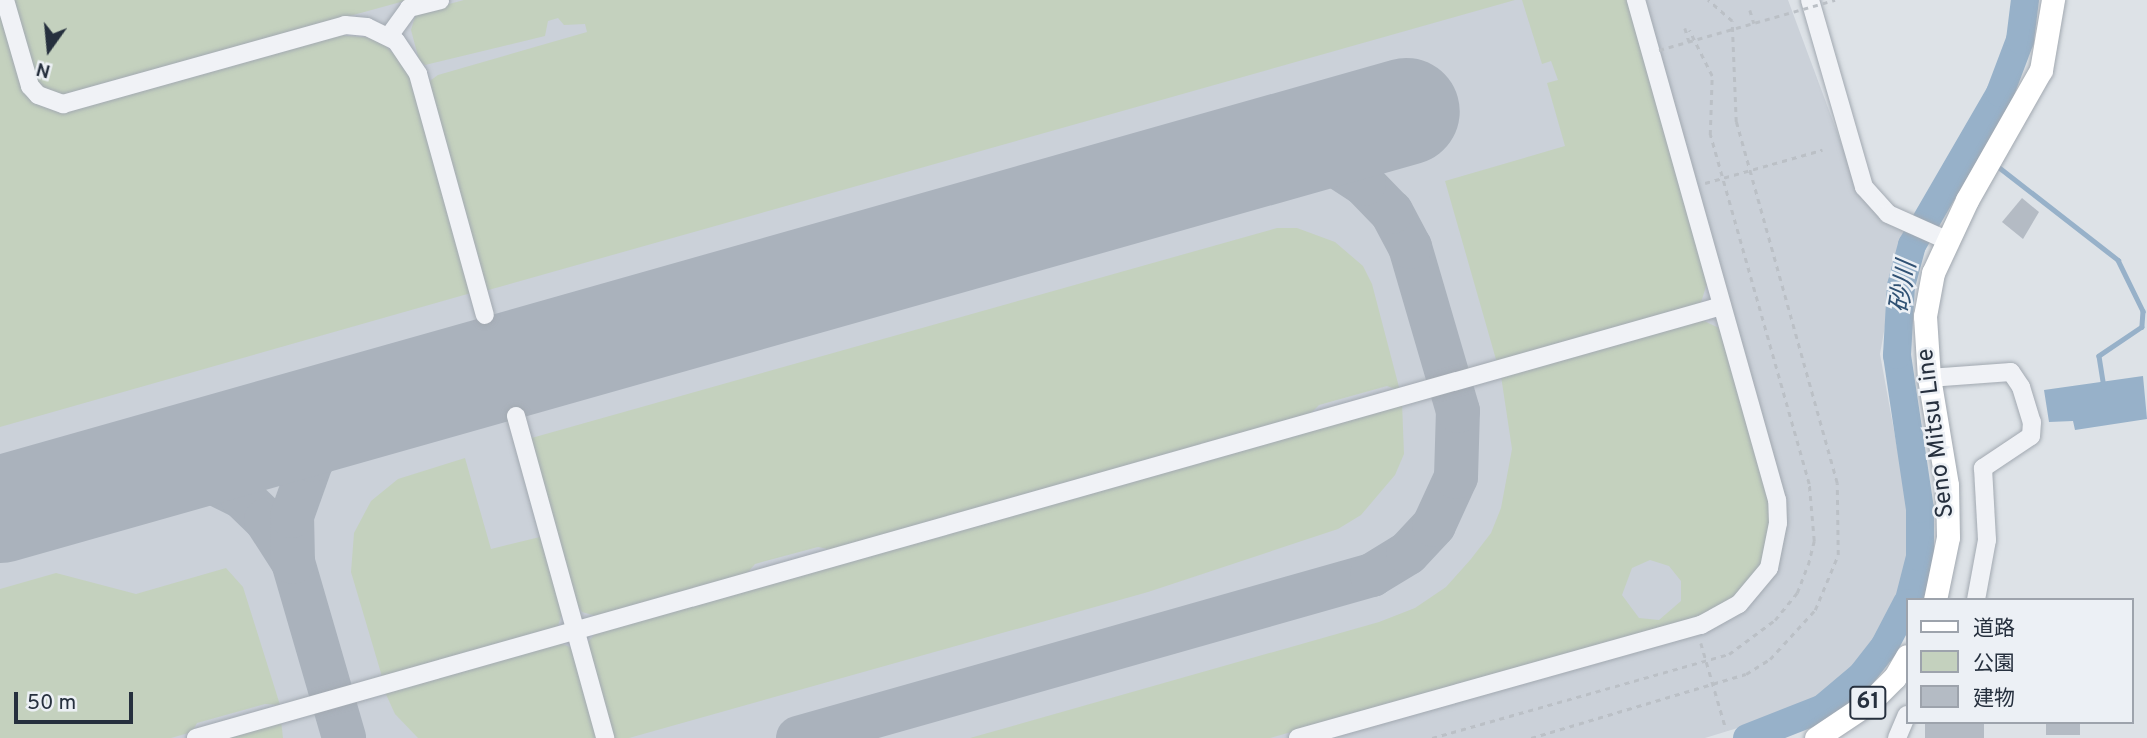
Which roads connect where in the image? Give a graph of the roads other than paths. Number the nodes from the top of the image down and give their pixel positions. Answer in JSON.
{"nodes":[{"id":1,"x":5,"y":0,"type":"edge"},
{"id":2,"x":440,"y":0,"type":"edge"},
{"id":3,"x":1636,"y":0,"type":"edge"},
{"id":4,"x":1810,"y":0,"type":"edge"},
{"id":5,"x":2053,"y":0,"type":"edge"},
{"id":6,"x":388,"y":36,"type":"junction"},
{"id":7,"x":1931,"y":234,"type":"junction"},
{"id":8,"x":1722,"y":306,"type":"junction"},
{"id":9,"x":485,"y":315,"type":"dead end"},
{"id":10,"x":1929,"y":378,"type":"junction"},
{"id":11,"x":516,"y":416,"type":"dead end"},
{"id":12,"x":1935,"y":598,"type":"edge"},
{"id":13,"x":1976,"y":598,"type":"edge"},
{"id":14,"x":576,"y":630,"type":"junction"},
{"id":15,"x":1906,"y":658,"type":"edge"},
{"id":16,"x":1906,"y":717,"type":"edge"},
{"id":17,"x":196,"y":738,"type":"edge"},
{"id":18,"x":605,"y":738,"type":"edge"},
{"id":19,"x":1298,"y":738,"type":"edge"},
{"id":20,"x":1816,"y":738,"type":"edge"},
{"id":21,"x":1897,"y":738,"type":"edge"}],
"edges":[{"from":1,"to":6,"type":"street"},
{"from":2,"to":6,"type":"street"},
{"from":3,"to":8,"type":"street"},
{"from":4,"to":7,"type":"street"},
{"from":5,"to":7,"type":"main road","name":"Seno Mitsu Line"},
{"from":6,"to":9,"type":"street"},
{"from":7,"to":10,"type":"main road","name":"Seno Mitsu Line"},
{"from":8,"to":14,"type":"street"},
{"from":8,"to":19,"type":"street"},
{"from":10,"to":12,"type":"main road","name":"Seno Mitsu Line"},
{"from":10,"to":13,"type":"street"},
{"from":11,"to":14,"type":"street"},
{"from":14,"to":17,"type":"street"},
{"from":14,"to":18,"type":"street"},
{"from":15,"to":20,"type":"main road","number":"61"},
{"from":16,"to":21,"type":"street"}]}
